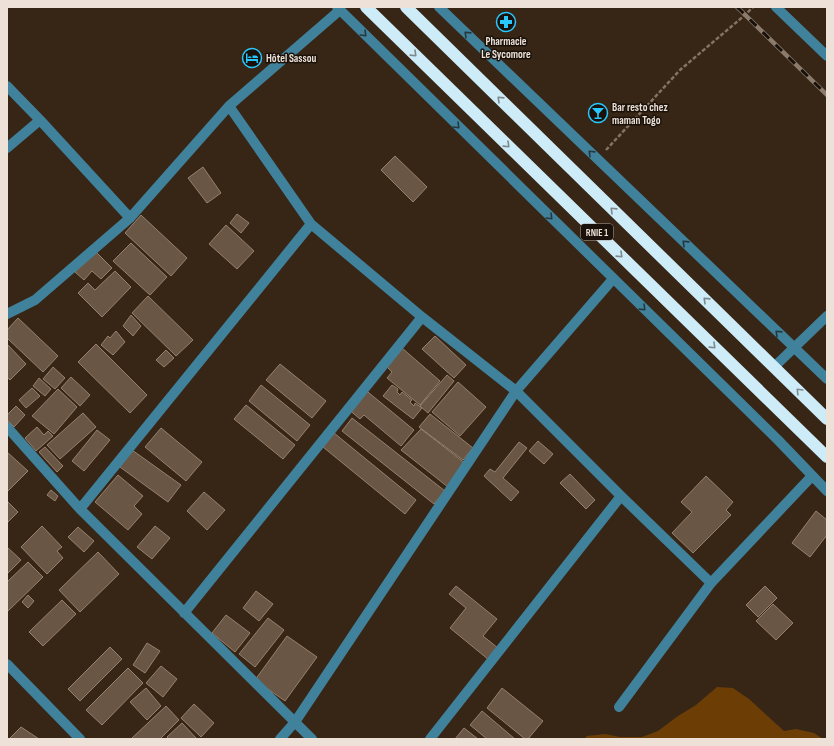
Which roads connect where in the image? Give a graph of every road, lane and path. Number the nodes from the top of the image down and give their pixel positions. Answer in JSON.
{"nodes":[{"id":1,"x":366,"y":7,"type":"edge"},
{"id":2,"x":406,"y":7,"type":"edge"},
{"id":3,"x":439,"y":7,"type":"edge"},
{"id":4,"x":753,"y":7,"type":"edge"},
{"id":5,"x":776,"y":7,"type":"edge"},
{"id":6,"x":338,"y":9,"type":"edge"},
{"id":7,"x":827,"y":56,"type":"edge"},
{"id":8,"x":7,"y":86,"type":"edge"},
{"id":9,"x":229,"y":106,"type":"junction"},
{"id":10,"x":40,"y":120,"type":"junction"},
{"id":11,"x":7,"y":148,"type":"edge"},
{"id":12,"x":597,"y":159,"type":"junction"},
{"id":13,"x":130,"y":218,"type":"junction"},
{"id":14,"x":311,"y":224,"type":"junction"},
{"id":15,"x":613,"y":279,"type":"junction"},
{"id":16,"x":7,"y":314,"type":"edge"},
{"id":17,"x":827,"y":316,"type":"edge"},
{"id":18,"x":422,"y":317,"type":"junction"},
{"id":19,"x":794,"y":348,"type":"junction"},
{"id":20,"x":774,"y":367,"type":"junction"},
{"id":21,"x":827,"y":379,"type":"edge"},
{"id":22,"x":516,"y":391,"type":"junction"},
{"id":23,"x":827,"y":419,"type":"edge"},
{"id":24,"x":7,"y":427,"type":"edge"},
{"id":25,"x":827,"y":457,"type":"edge"},
{"id":26,"x":812,"y":476,"type":"junction"},
{"id":27,"x":827,"y":491,"type":"edge"},
{"id":28,"x":621,"y":496,"type":"junction"},
{"id":29,"x":80,"y":510,"type":"junction"},
{"id":30,"x":711,"y":583,"type":"junction"},
{"id":31,"x":184,"y":613,"type":"junction"},
{"id":32,"x":7,"y":664,"type":"edge"},
{"id":33,"x":619,"y":707,"type":"dead end"},
{"id":34,"x":295,"y":722,"type":"junction"},
{"id":35,"x":80,"y":739,"type":"edge"},
{"id":36,"x":280,"y":739,"type":"edge"},
{"id":37,"x":312,"y":739,"type":"edge"},
{"id":38,"x":430,"y":739,"type":"edge"}],
"edges":[{"from":1,"to":25,"type":"highway","number":"RNIE 1","one_way":true},
{"from":20,"to":2,"type":"highway","number":"RNIE 1","one_way":true},
{"from":12,"to":3,"type":"street","one_way":true},
{"from":4,"to":12,"type":"path"},
{"from":5,"to":7,"type":"street"},
{"from":6,"to":9,"type":"street"},
{"from":6,"to":15,"type":"street","one_way":true},
{"from":8,"to":10,"type":"street"},
{"from":9,"to":13,"type":"street"},
{"from":9,"to":14,"type":"street"},
{"from":10,"to":11,"type":"street"},
{"from":10,"to":13,"type":"street"},
{"from":19,"to":12,"type":"street","one_way":true},
{"from":13,"to":16,"type":"street"},
{"from":14,"to":18,"type":"street"},
{"from":14,"to":29,"type":"street"},
{"from":15,"to":22,"type":"street"},
{"from":15,"to":26,"type":"street","one_way":true},
{"from":17,"to":19,"type":"street"},
{"from":18,"to":22,"type":"street"},
{"from":18,"to":31,"type":"street"},
{"from":19,"to":20,"type":"street"},
{"from":19,"to":21,"type":"street"},
{"from":23,"to":20,"type":"highway","number":"RNIE 1","one_way":true},
{"from":22,"to":28,"type":"street"},
{"from":22,"to":34,"type":"street"},
{"from":24,"to":29,"type":"street"},
{"from":26,"to":27,"type":"street"},
{"from":26,"to":30,"type":"street"},
{"from":28,"to":30,"type":"street"},
{"from":28,"to":38,"type":"street"},
{"from":29,"to":31,"type":"street"},
{"from":30,"to":33,"type":"street"},
{"from":31,"to":34,"type":"street"},
{"from":32,"to":35,"type":"street"},
{"from":34,"to":36,"type":"street"},
{"from":34,"to":37,"type":"street"}]}
